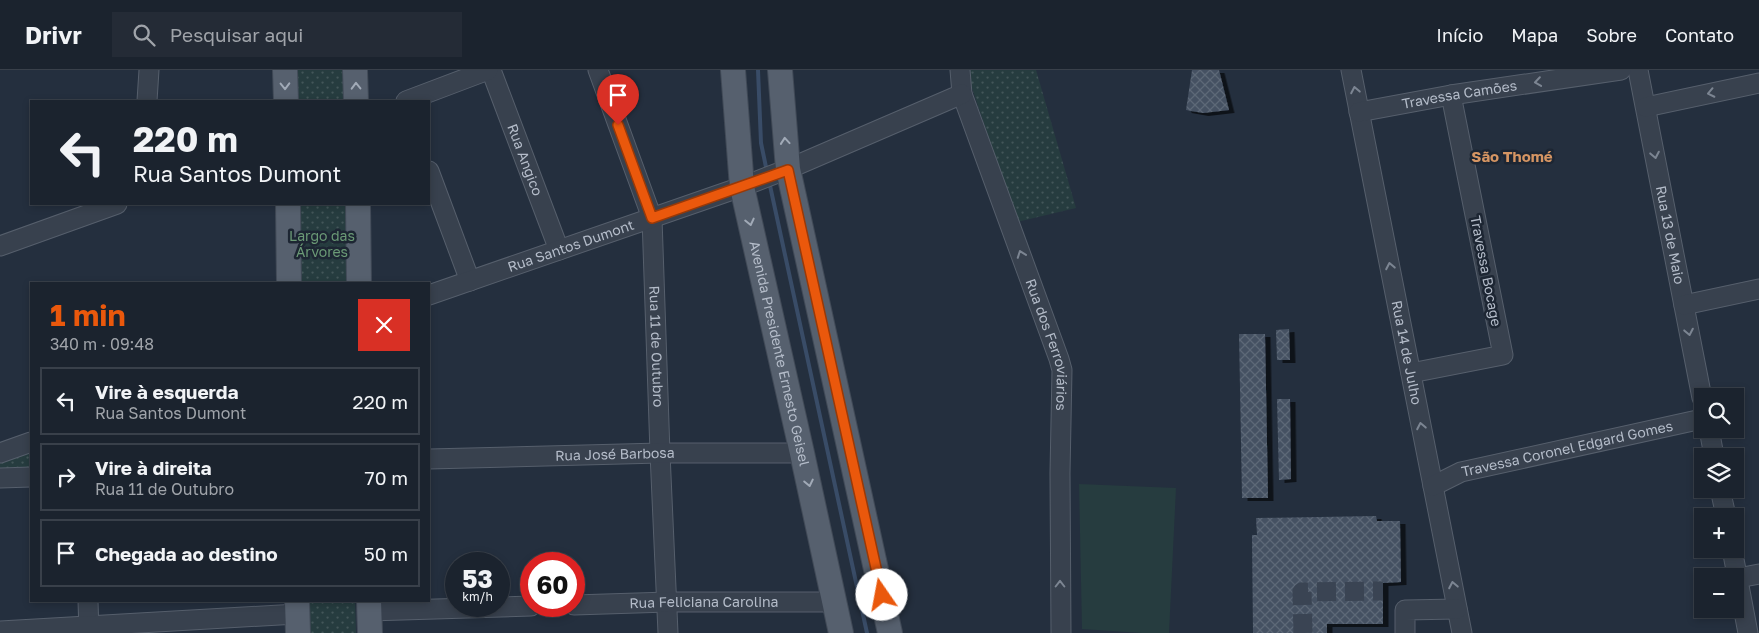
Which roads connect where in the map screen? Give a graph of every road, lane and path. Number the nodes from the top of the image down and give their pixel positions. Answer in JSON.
{"nodes":[{"id":1,"x":149,"y":70,"type":"edge"},
{"id":2,"x":285,"y":70,"type":"edge"},
{"id":3,"x":355,"y":70,"type":"edge"},
{"id":4,"x":490,"y":70,"type":"edge"},
{"id":5,"x":598,"y":70,"type":"edge"},
{"id":6,"x":733,"y":70,"type":"edge"},
{"id":7,"x":780,"y":70,"type":"edge"},
{"id":8,"x":960,"y":70,"type":"edge"},
{"id":9,"x":1351,"y":70,"type":"edge"},
{"id":10,"x":1620,"y":70,"type":"edge"},
{"id":11,"x":1638,"y":70,"type":"edge"},
{"id":12,"x":1759,"y":83,"type":"edge"},
{"id":13,"x":962,"y":94,"type":"junction"},
{"id":14,"x":1451,"y":95,"type":"junction"},
{"id":15,"x":147,"y":100,"type":"edge"},
{"id":16,"x":286,"y":100,"type":"edge"},
{"id":17,"x":356,"y":100,"type":"edge"},
{"id":18,"x":409,"y":100,"type":"edge"},
{"id":19,"x":1646,"y":107,"type":"junction"},
{"id":20,"x":1359,"y":112,"type":"junction"},
{"id":21,"x":786,"y":170,"type":"junction"},
{"id":22,"x":430,"y":174,"type":"edge"},
{"id":23,"x":743,"y":186,"type":"junction"},
{"id":24,"x":114,"y":205,"type":"edge"},
{"id":25,"x":288,"y":205,"type":"edge"},
{"id":26,"x":358,"y":205,"type":"edge"},
{"id":27,"x":652,"y":218,"type":"junction"},
{"id":28,"x":0,"y":246,"type":"edge"},
{"id":29,"x":559,"y":250,"type":"junction"},
{"id":30,"x":470,"y":280,"type":"junction"},
{"id":31,"x":289,"y":282,"type":"edge"},
{"id":32,"x":359,"y":282,"type":"edge"},
{"id":33,"x":1759,"y":289,"type":"edge"},
{"id":34,"x":430,"y":295,"type":"edge"},
{"id":35,"x":1684,"y":304,"type":"junction"},
{"id":36,"x":1411,"y":373,"type":"junction"},
{"id":37,"x":1700,"y":388,"type":"edge"},
{"id":38,"x":1694,"y":421,"type":"edge"},
{"id":39,"x":30,"y":442,"type":"edge"},
{"id":40,"x":0,"y":453,"type":"edge"},
{"id":41,"x":802,"y":453,"type":"junction"},
{"id":42,"x":660,"y":454,"type":"junction"},
{"id":43,"x":430,"y":459,"type":"edge"},
{"id":44,"x":30,"y":477,"type":"edge"},
{"id":45,"x":0,"y":478,"type":"edge"},
{"id":46,"x":1433,"y":486,"type":"junction"},
{"id":47,"x":1759,"y":574,"type":"edge"},
{"id":48,"x":1744,"y":577,"type":"edge"},
{"id":49,"x":88,"y":602,"type":"edge"},
{"id":50,"x":668,"y":602,"type":"junction"},
{"id":51,"x":834,"y":602,"type":"junction"},
{"id":52,"x":585,"y":605,"type":"edge"},
{"id":53,"x":520,"y":607,"type":"edge"},
{"id":54,"x":1457,"y":609,"type":"junction"},
{"id":55,"x":1744,"y":611,"type":"edge"},
{"id":56,"x":369,"y":615,"type":"edge"},
{"id":57,"x":297,"y":616,"type":"edge"},
{"id":58,"x":89,"y":629,"type":"edge"},
{"id":59,"x":0,"y":631,"type":"edge"},
{"id":60,"x":668,"y":633,"type":"edge"},
{"id":61,"x":840,"y":633,"type":"edge"},
{"id":62,"x":890,"y":633,"type":"edge"},
{"id":63,"x":1060,"y":633,"type":"edge"},
{"id":64,"x":1405,"y":633,"type":"edge"},
{"id":65,"x":1462,"y":633,"type":"edge"},
{"id":66,"x":1748,"y":633,"type":"edge"}],
"edges":[{"from":1,"to":15,"type":"street"},
{"from":2,"to":16,"type":"main road","one_way":true},
{"from":17,"to":3,"type":"main road","one_way":true},
{"from":4,"to":18,"type":"street"},
{"from":4,"to":29,"type":"street","name":"Rua Angico"},
{"from":5,"to":27,"type":"street","name":"Rua 11 de Outubro"},
{"from":6,"to":23,"type":"main road","name":"Avenida Presidente Ernesto Geisel"},
{"from":21,"to":7,"type":"main road","one_way":true},
{"from":8,"to":13,"type":"street","name":"Rua dos Ferroviários"},
{"from":20,"to":9,"type":"street","name":"Rua 14 de Julho","one_way":true},
{"from":10,"to":14,"type":"street","name":"Travessa Camões","one_way":true},
{"from":11,"to":19,"type":"street","name":"Rua 13 de Maio"},
{"from":12,"to":19,"type":"street","one_way":true},
{"from":13,"to":21,"type":"street","name":"Rua Santos Dumont"},
{"from":63,"to":13,"type":"street","name":"Rua dos Ferroviários","one_way":true},
{"from":14,"to":20,"type":"street","name":"Travessa Camões"},
{"from":14,"to":36,"type":"street","name":"Travessa Bocage"},
{"from":19,"to":35,"type":"street","name":"Rua 13 de Maio","one_way":true},
{"from":36,"to":20,"type":"street","name":"Rua 14 de Julho","one_way":true},
{"from":21,"to":23,"type":"street","name":"Rua Santos Dumont"},
{"from":21,"to":62,"type":"main road"},
{"from":22,"to":30,"type":"street"},
{"from":23,"to":27,"type":"street","name":"Rua Santos Dumont"},
{"from":23,"to":41,"type":"main road","name":"Avenida Presidente Ernesto Geisel","one_way":true},
{"from":24,"to":28,"type":"street"},
{"from":25,"to":31,"type":"main road"},
{"from":26,"to":32,"type":"main road"},
{"from":27,"to":29,"type":"street","name":"Rua Santos Dumont"},
{"from":27,"to":42,"type":"street","name":"Rua 11 de Outubro"},
{"from":29,"to":30,"type":"street","name":"Rua Santos Dumont"},
{"from":30,"to":34,"type":"street","name":"Rua Santos Dumont"},
{"from":33,"to":35,"type":"street"},
{"from":35,"to":37,"type":"street","name":"Rua 13 de Maio","one_way":true},
{"from":46,"to":36,"type":"street","name":"Rua 14 de Julho","one_way":true},
{"from":38,"to":46,"type":"street","name":"Travessa Coronel Edgard Gomes"},
{"from":39,"to":40,"type":"street"},
{"from":41,"to":42,"type":"street","name":"Rua José Barbosa"},
{"from":41,"to":51,"type":"main road","name":"Avenida Presidente Ernesto Geisel","one_way":true},
{"from":42,"to":43,"type":"street","name":"Rua José Barbosa"},
{"from":42,"to":50,"type":"street","name":"Rua 11 de Outubro"},
{"from":44,"to":45,"type":"street"},
{"from":54,"to":46,"type":"street","name":"Rua 14 de Julho","one_way":true},
{"from":47,"to":48,"type":"street"},
{"from":49,"to":58,"type":"street"},
{"from":50,"to":51,"type":"street","name":"Rua Feliciana Carolina"},
{"from":50,"to":52,"type":"street","name":"Rua Feliciana Carolina"},
{"from":50,"to":60,"type":"street","name":"Rua 11 de Outubro"},
{"from":51,"to":61,"type":"main road","name":"Avenida Presidente Ernesto Geisel"},
{"from":53,"to":56,"type":"street"},
{"from":54,"to":64,"type":"street"},
{"from":54,"to":65,"type":"street","name":"Rua 14 de Julho"},
{"from":55,"to":66,"type":"street"},
{"from":57,"to":58,"type":"street"},
{"from":58,"to":59,"type":"street"}]}
